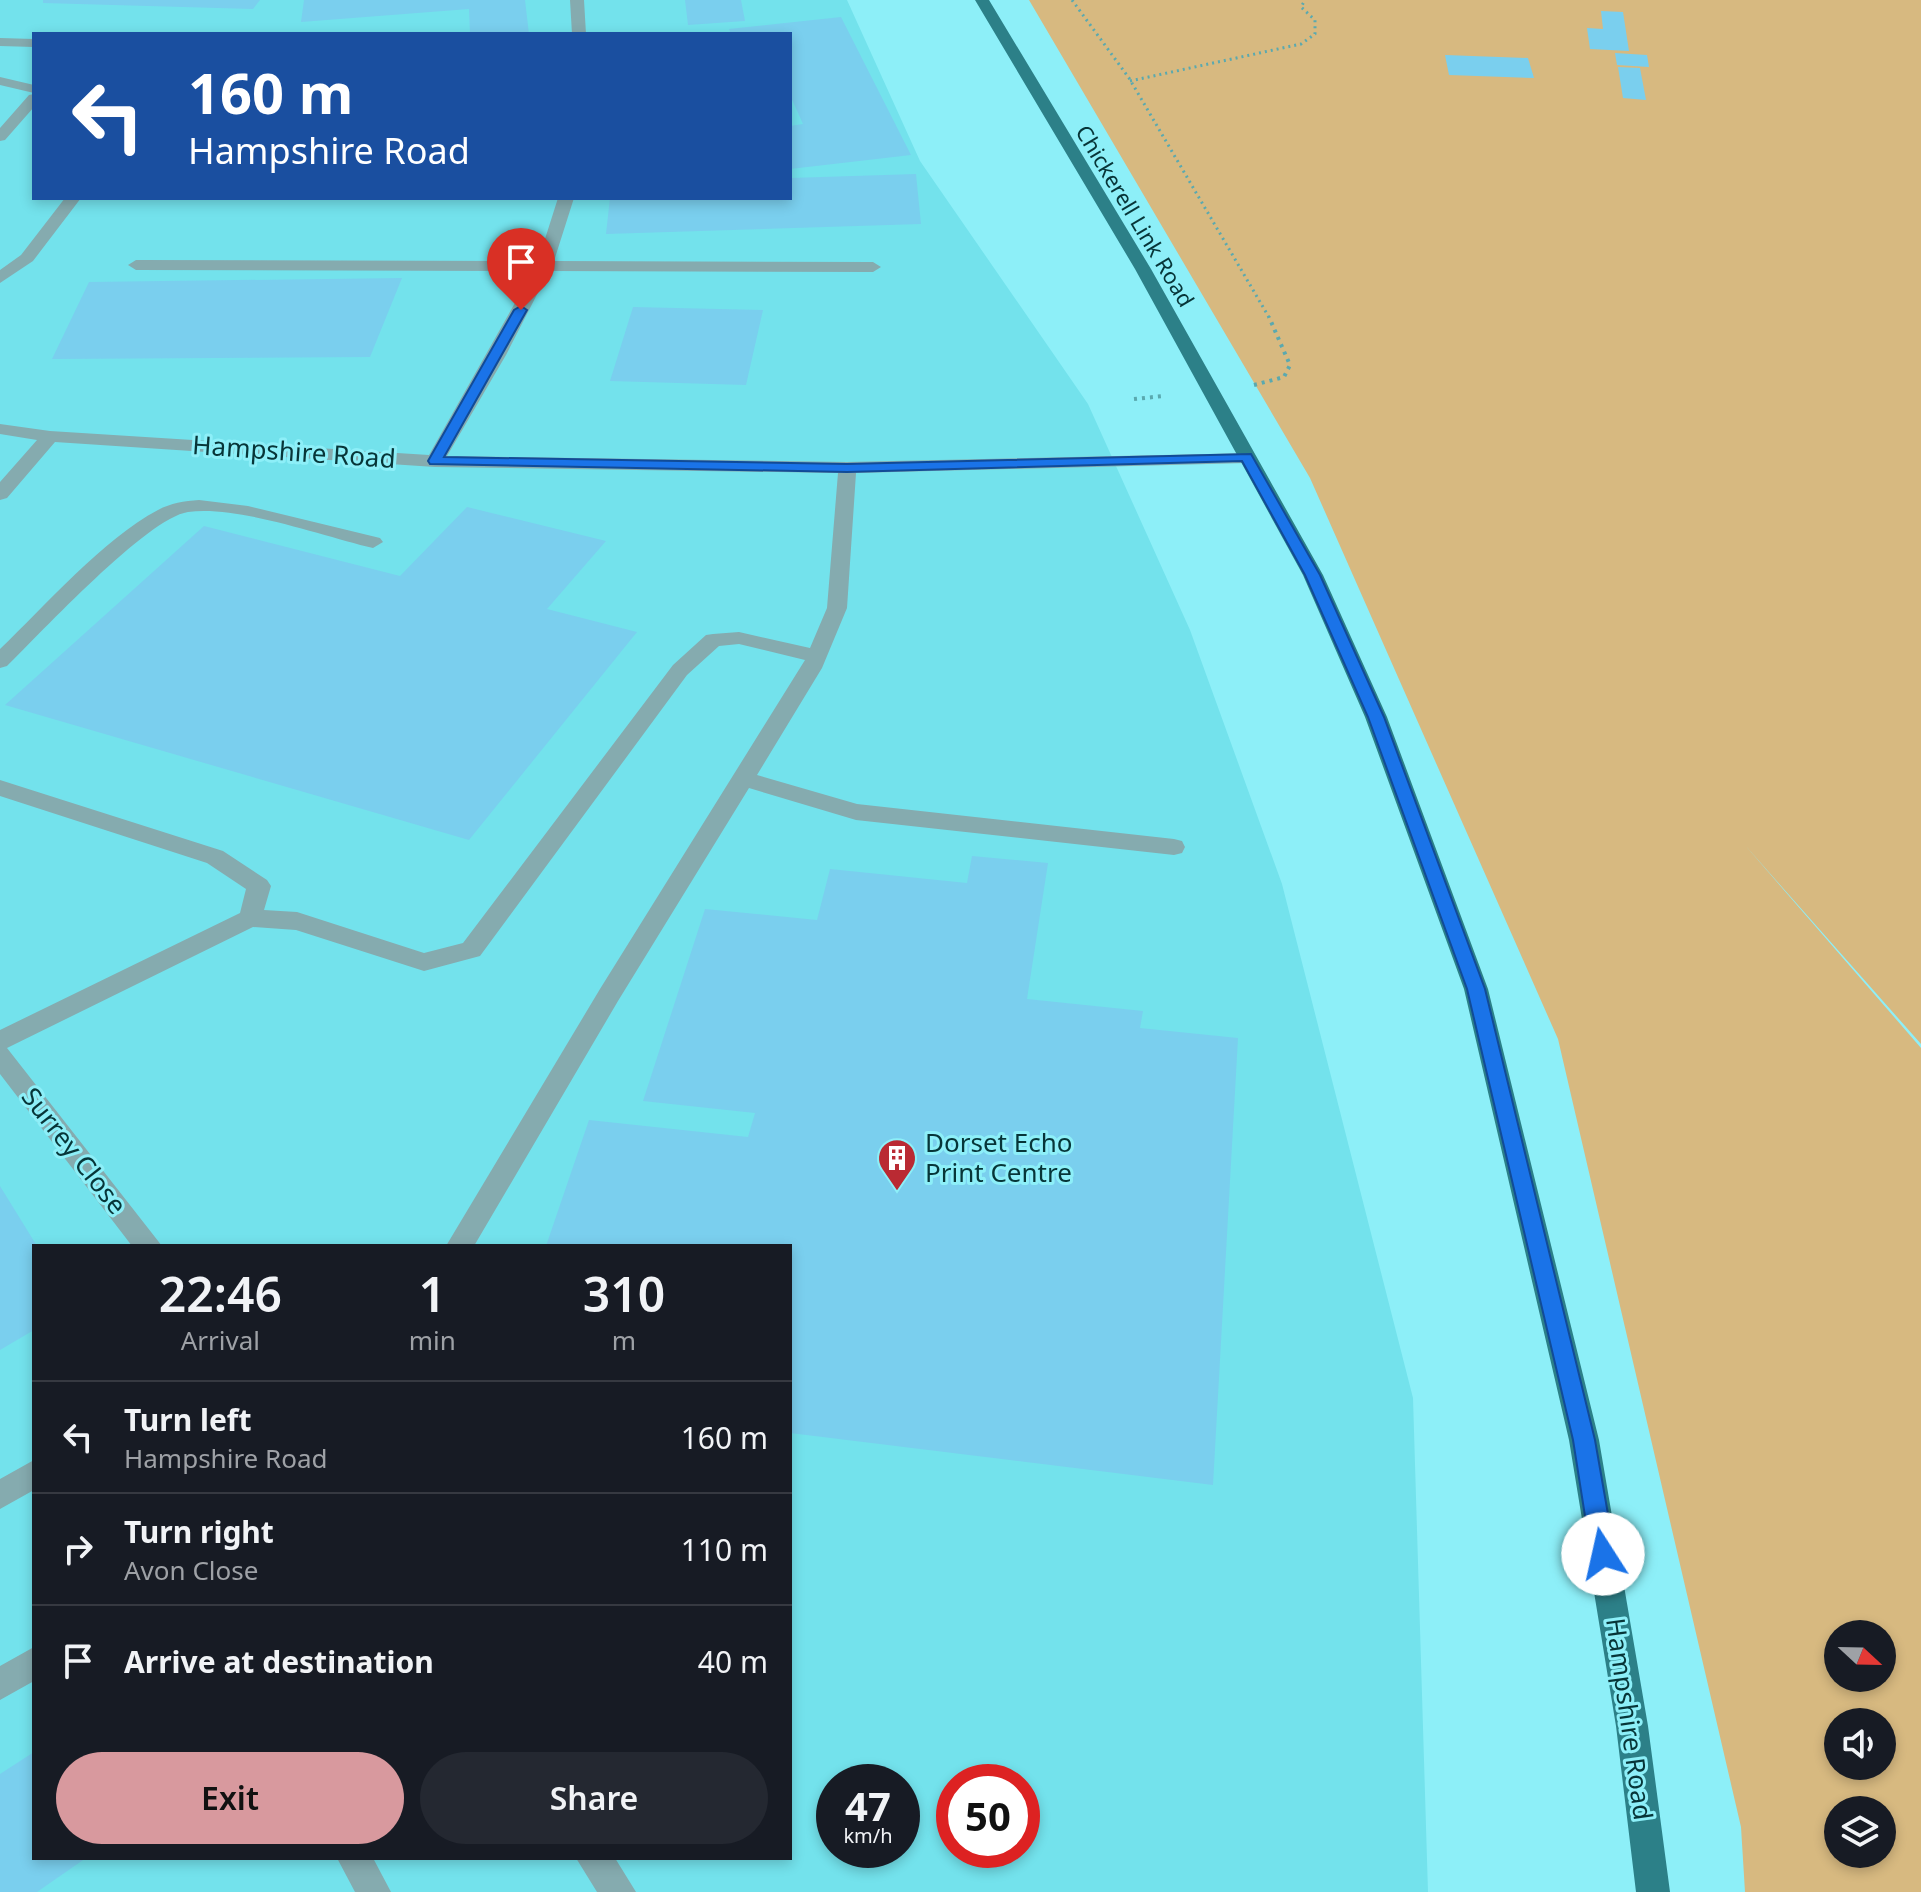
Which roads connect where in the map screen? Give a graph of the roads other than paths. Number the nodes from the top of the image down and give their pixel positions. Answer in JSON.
{"nodes":[{"id":1,"x":577,"y":0,"type":"edge"},
{"id":2,"x":982,"y":0,"type":"edge"},
{"id":3,"x":579,"y":32,"type":"edge"},
{"id":4,"x":0,"y":42,"type":"edge"},
{"id":5,"x":32,"y":43,"type":"edge"},
{"id":6,"x":0,"y":81,"type":"edge"},
{"id":7,"x":32,"y":89,"type":"edge"},
{"id":8,"x":32,"y":100,"type":"edge"},
{"id":9,"x":0,"y":137,"type":"edge"},
{"id":10,"x":71,"y":200,"type":"edge"},
{"id":11,"x":565,"y":200,"type":"edge"},
{"id":12,"x":136,"y":265,"type":"dead end"},
{"id":13,"x":544,"y":265,"type":"junction"},
{"id":14,"x":873,"y":267,"type":"dead end"},
{"id":15,"x":0,"y":278,"type":"edge"},
{"id":16,"x":0,"y":429,"type":"edge"},
{"id":17,"x":50,"y":436,"type":"junction"},
{"id":18,"x":1246,"y":457,"type":"junction"},
{"id":19,"x":435,"y":461,"type":"junction"},
{"id":20,"x":847,"y":468,"type":"junction"},
{"id":21,"x":0,"y":494,"type":"edge"},
{"id":22,"x":373,"y":542,"type":"dead end"},
{"id":23,"x":817,"y":656,"type":"junction"},
{"id":24,"x":0,"y":661,"type":"edge"},
{"id":25,"x":742,"y":778,"type":"junction"},
{"id":26,"x":0,"y":788,"type":"edge"},
{"id":27,"x":1174,"y":847,"type":"dead end"},
{"id":28,"x":250,"y":918,"type":"junction"},
{"id":29,"x":0,"y":1041,"type":"edge"},
{"id":30,"x":0,"y":1056,"type":"edge"},
{"id":31,"x":146,"y":1244,"type":"edge"},
{"id":32,"x":461,"y":1244,"type":"edge"},
{"id":33,"x":32,"y":1475,"type":"edge"},
{"id":34,"x":0,"y":1495,"type":"edge"},
{"id":35,"x":32,"y":1664,"type":"edge"},
{"id":36,"x":0,"y":1684,"type":"edge"},
{"id":37,"x":595,"y":1860,"type":"edge"},
{"id":38,"x":619,"y":1892,"type":"edge"},
{"id":39,"x":1653,"y":1892,"type":"edge"}],
"edges":[{"from":1,"to":3,"type":"street"},
{"from":2,"to":18,"type":"main road","name":"Chickerell Link Road"},
{"from":4,"to":5,"type":"street"},
{"from":6,"to":7,"type":"street"},
{"from":8,"to":9,"type":"street"},
{"from":10,"to":15,"type":"street"},
{"from":11,"to":13,"type":"street"},
{"from":12,"to":13,"type":"street"},
{"from":13,"to":14,"type":"street"},
{"from":13,"to":19,"type":"street"},
{"from":16,"to":17,"type":"street","name":"Hampshire Road"},
{"from":17,"to":19,"type":"street","name":"Hampshire Road"},
{"from":17,"to":21,"type":"street"},
{"from":18,"to":20,"type":"street","name":"Hampshire Road"},
{"from":18,"to":39,"type":"main road","name":"Hampshire Road"},
{"from":19,"to":20,"type":"street","name":"Hampshire Road"},
{"from":20,"to":23,"type":"street"},
{"from":22,"to":24,"type":"street"},
{"from":23,"to":25,"type":"street"},
{"from":23,"to":28,"type":"street"},
{"from":25,"to":27,"type":"street"},
{"from":25,"to":32,"type":"street"},
{"from":26,"to":28,"type":"street"},
{"from":28,"to":29,"type":"street"},
{"from":30,"to":31,"type":"street","name":"Surrey Close"},
{"from":33,"to":34,"type":"street"},
{"from":35,"to":36,"type":"street"},
{"from":37,"to":38,"type":"street"}]}
